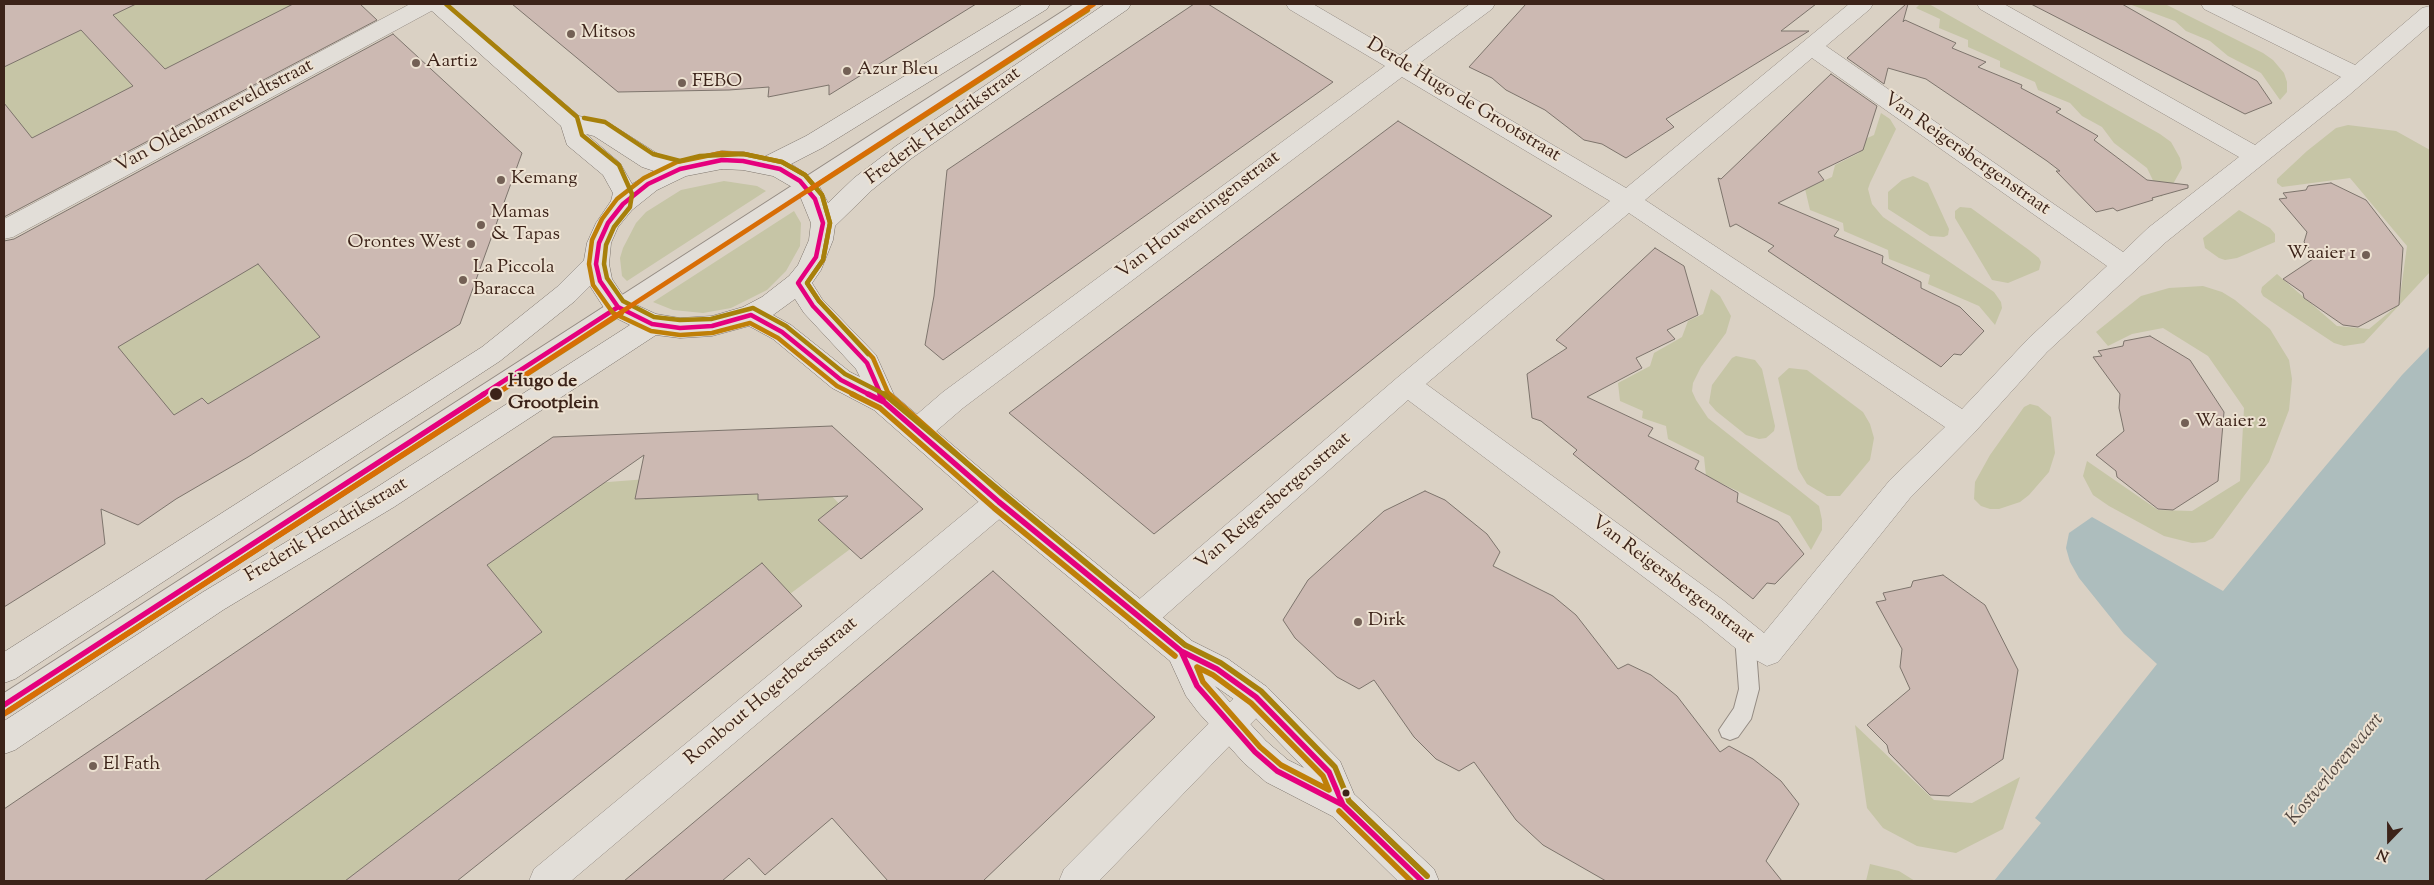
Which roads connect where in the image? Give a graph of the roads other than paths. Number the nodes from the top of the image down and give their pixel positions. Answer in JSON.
{"nodes":[{"id":1,"x":427,"y":4,"type":"edge"},
{"id":2,"x":435,"y":4,"type":"edge"},
{"id":3,"x":1040,"y":4,"type":"edge"},
{"id":4,"x":1084,"y":4,"type":"edge"},
{"id":5,"x":1120,"y":4,"type":"edge"},
{"id":6,"x":1297,"y":4,"type":"edge"},
{"id":7,"x":1484,"y":4,"type":"edge"},
{"id":8,"x":1862,"y":4,"type":"edge"},
{"id":9,"x":1988,"y":4,"type":"edge"},
{"id":10,"x":2212,"y":4,"type":"edge"},
{"id":11,"x":2430,"y":13,"type":"edge"},
{"id":12,"x":1810,"y":46,"type":"junction"},
{"id":13,"x":1401,"y":64,"type":"junction"},
{"id":14,"x":2356,"y":75,"type":"junction"},
{"id":15,"x":572,"y":123,"type":"junction"},
{"id":16,"x":2256,"y":156,"type":"junction"},
{"id":17,"x":768,"y":166,"type":"junction"},
{"id":18,"x":680,"y":169,"type":"junction"},
{"id":19,"x":804,"y":185,"type":"junction"},
{"id":20,"x":1628,"y":200,"type":"junction"},
{"id":21,"x":623,"y":204,"type":"junction"},
{"id":22,"x":823,"y":223,"type":"junction"},
{"id":23,"x":4,"y":230,"type":"edge"},
{"id":24,"x":596,"y":264,"type":"junction"},
{"id":25,"x":2122,"y":264,"type":"junction"},
{"id":26,"x":798,"y":283,"type":"junction"},
{"id":27,"x":618,"y":307,"type":"junction"},
{"id":28,"x":750,"y":315,"type":"junction"},
{"id":29,"x":652,"y":324,"type":"junction"},
{"id":30,"x":1408,"y":385,"type":"junction"},
{"id":31,"x":884,"y":402,"type":"junction"},
{"id":32,"x":1964,"y":425,"type":"junction"},
{"id":33,"x":917,"y":431,"type":"junction"},
{"id":34,"x":999,"y":502,"type":"junction"},
{"id":35,"x":1140,"y":618,"type":"junction"},
{"id":36,"x":1745,"y":637,"type":"junction"},
{"id":37,"x":1181,"y":652,"type":"junction"},
{"id":38,"x":4,"y":669,"type":"edge"},
{"id":39,"x":1256,"y":697,"type":"junction"},
{"id":40,"x":4,"y":704,"type":"edge"},
{"id":41,"x":1230,"y":726,"type":"junction"},
{"id":42,"x":1730,"y":730,"type":"dead end"},
{"id":43,"x":4,"y":739,"type":"edge"},
{"id":44,"x":1343,"y":805,"type":"junction"},
{"id":45,"x":546,"y":881,"type":"edge"},
{"id":46,"x":1076,"y":881,"type":"edge"},
{"id":47,"x":1422,"y":881,"type":"edge"}],
"edges":[{"from":1,"to":23,"type":"street","name":"Van Oldenbarneveldtstraat"},
{"from":2,"to":15,"type":"street"},
{"from":3,"to":17,"type":"street"},
{"from":4,"to":19,"type":"lane","name":"Frederik Hendrikstraat"},
{"from":5,"to":22,"type":"street","name":"Frederik Hendrikstraat"},
{"from":6,"to":13,"type":"street","name":"Derde Hugo de Grootstraat"},
{"from":7,"to":13,"type":"street","name":"Van Houweningenstraat"},
{"from":8,"to":12,"type":"street","name":"Van Reigersbergenstraat"},
{"from":9,"to":16,"type":"street"},
{"from":10,"to":14,"type":"street"},
{"from":11,"to":14,"type":"street","name":"Van Reigersbergenstraat"},
{"from":12,"to":20,"type":"street","name":"Van Reigersbergenstraat"},
{"from":12,"to":25,"type":"street","name":"Van Reigersbergenstraat"},
{"from":13,"to":20,"type":"street","name":"Derde Hugo de Grootstraat"},
{"from":13,"to":33,"type":"street","name":"Van Houweningenstraat"},
{"from":14,"to":16,"type":"street","name":"Van Reigersbergenstraat"},
{"from":15,"to":18,"type":"street"},
{"from":15,"to":21,"type":"street"},
{"from":16,"to":25,"type":"street","name":"Van Reigersbergenstraat"},
{"from":17,"to":18,"type":"street"},
{"from":17,"to":19,"type":"street"},
{"from":18,"to":21,"type":"street"},
{"from":19,"to":22,"type":"street"},
{"from":19,"to":27,"type":"lane"},
{"from":20,"to":30,"type":"street","name":"Van Reigersbergenstraat"},
{"from":20,"to":32,"type":"street"},
{"from":21,"to":24,"type":"street"},
{"from":22,"to":26,"type":"street"},
{"from":24,"to":27,"type":"street"},
{"from":24,"to":38,"type":"street"},
{"from":25,"to":32,"type":"street","name":"Van Reigersbergenstraat"},
{"from":26,"to":28,"type":"street"},
{"from":26,"to":31,"type":"street"},
{"from":27,"to":29,"type":"street"},
{"from":27,"to":40,"type":"lane","name":"Frederik Hendrikstraat"},
{"from":28,"to":29,"type":"street"},
{"from":28,"to":31,"type":"street"},
{"from":29,"to":43,"type":"street","name":"Frederik Hendrikstraat"},
{"from":30,"to":35,"type":"street","name":"Van Reigersbergenstraat"},
{"from":30,"to":36,"type":"street","name":"Van Reigersbergenstraat"},
{"from":31,"to":33,"type":"street"},
{"from":32,"to":36,"type":"street","name":"Van Reigersbergenstraat"},
{"from":33,"to":34,"type":"street"},
{"from":34,"to":35,"type":"street"},
{"from":34,"to":45,"type":"street","name":"Rombout Hogerbeetsstraat"},
{"from":35,"to":37,"type":"street"},
{"from":36,"to":42,"type":"lane"},
{"from":37,"to":39,"type":"street"},
{"from":37,"to":41,"type":"street"},
{"from":39,"to":41,"type":"street"},
{"from":39,"to":44,"type":"street"},
{"from":41,"to":44,"type":"street"},
{"from":41,"to":46,"type":"street"},
{"from":44,"to":47,"type":"street"}]}
